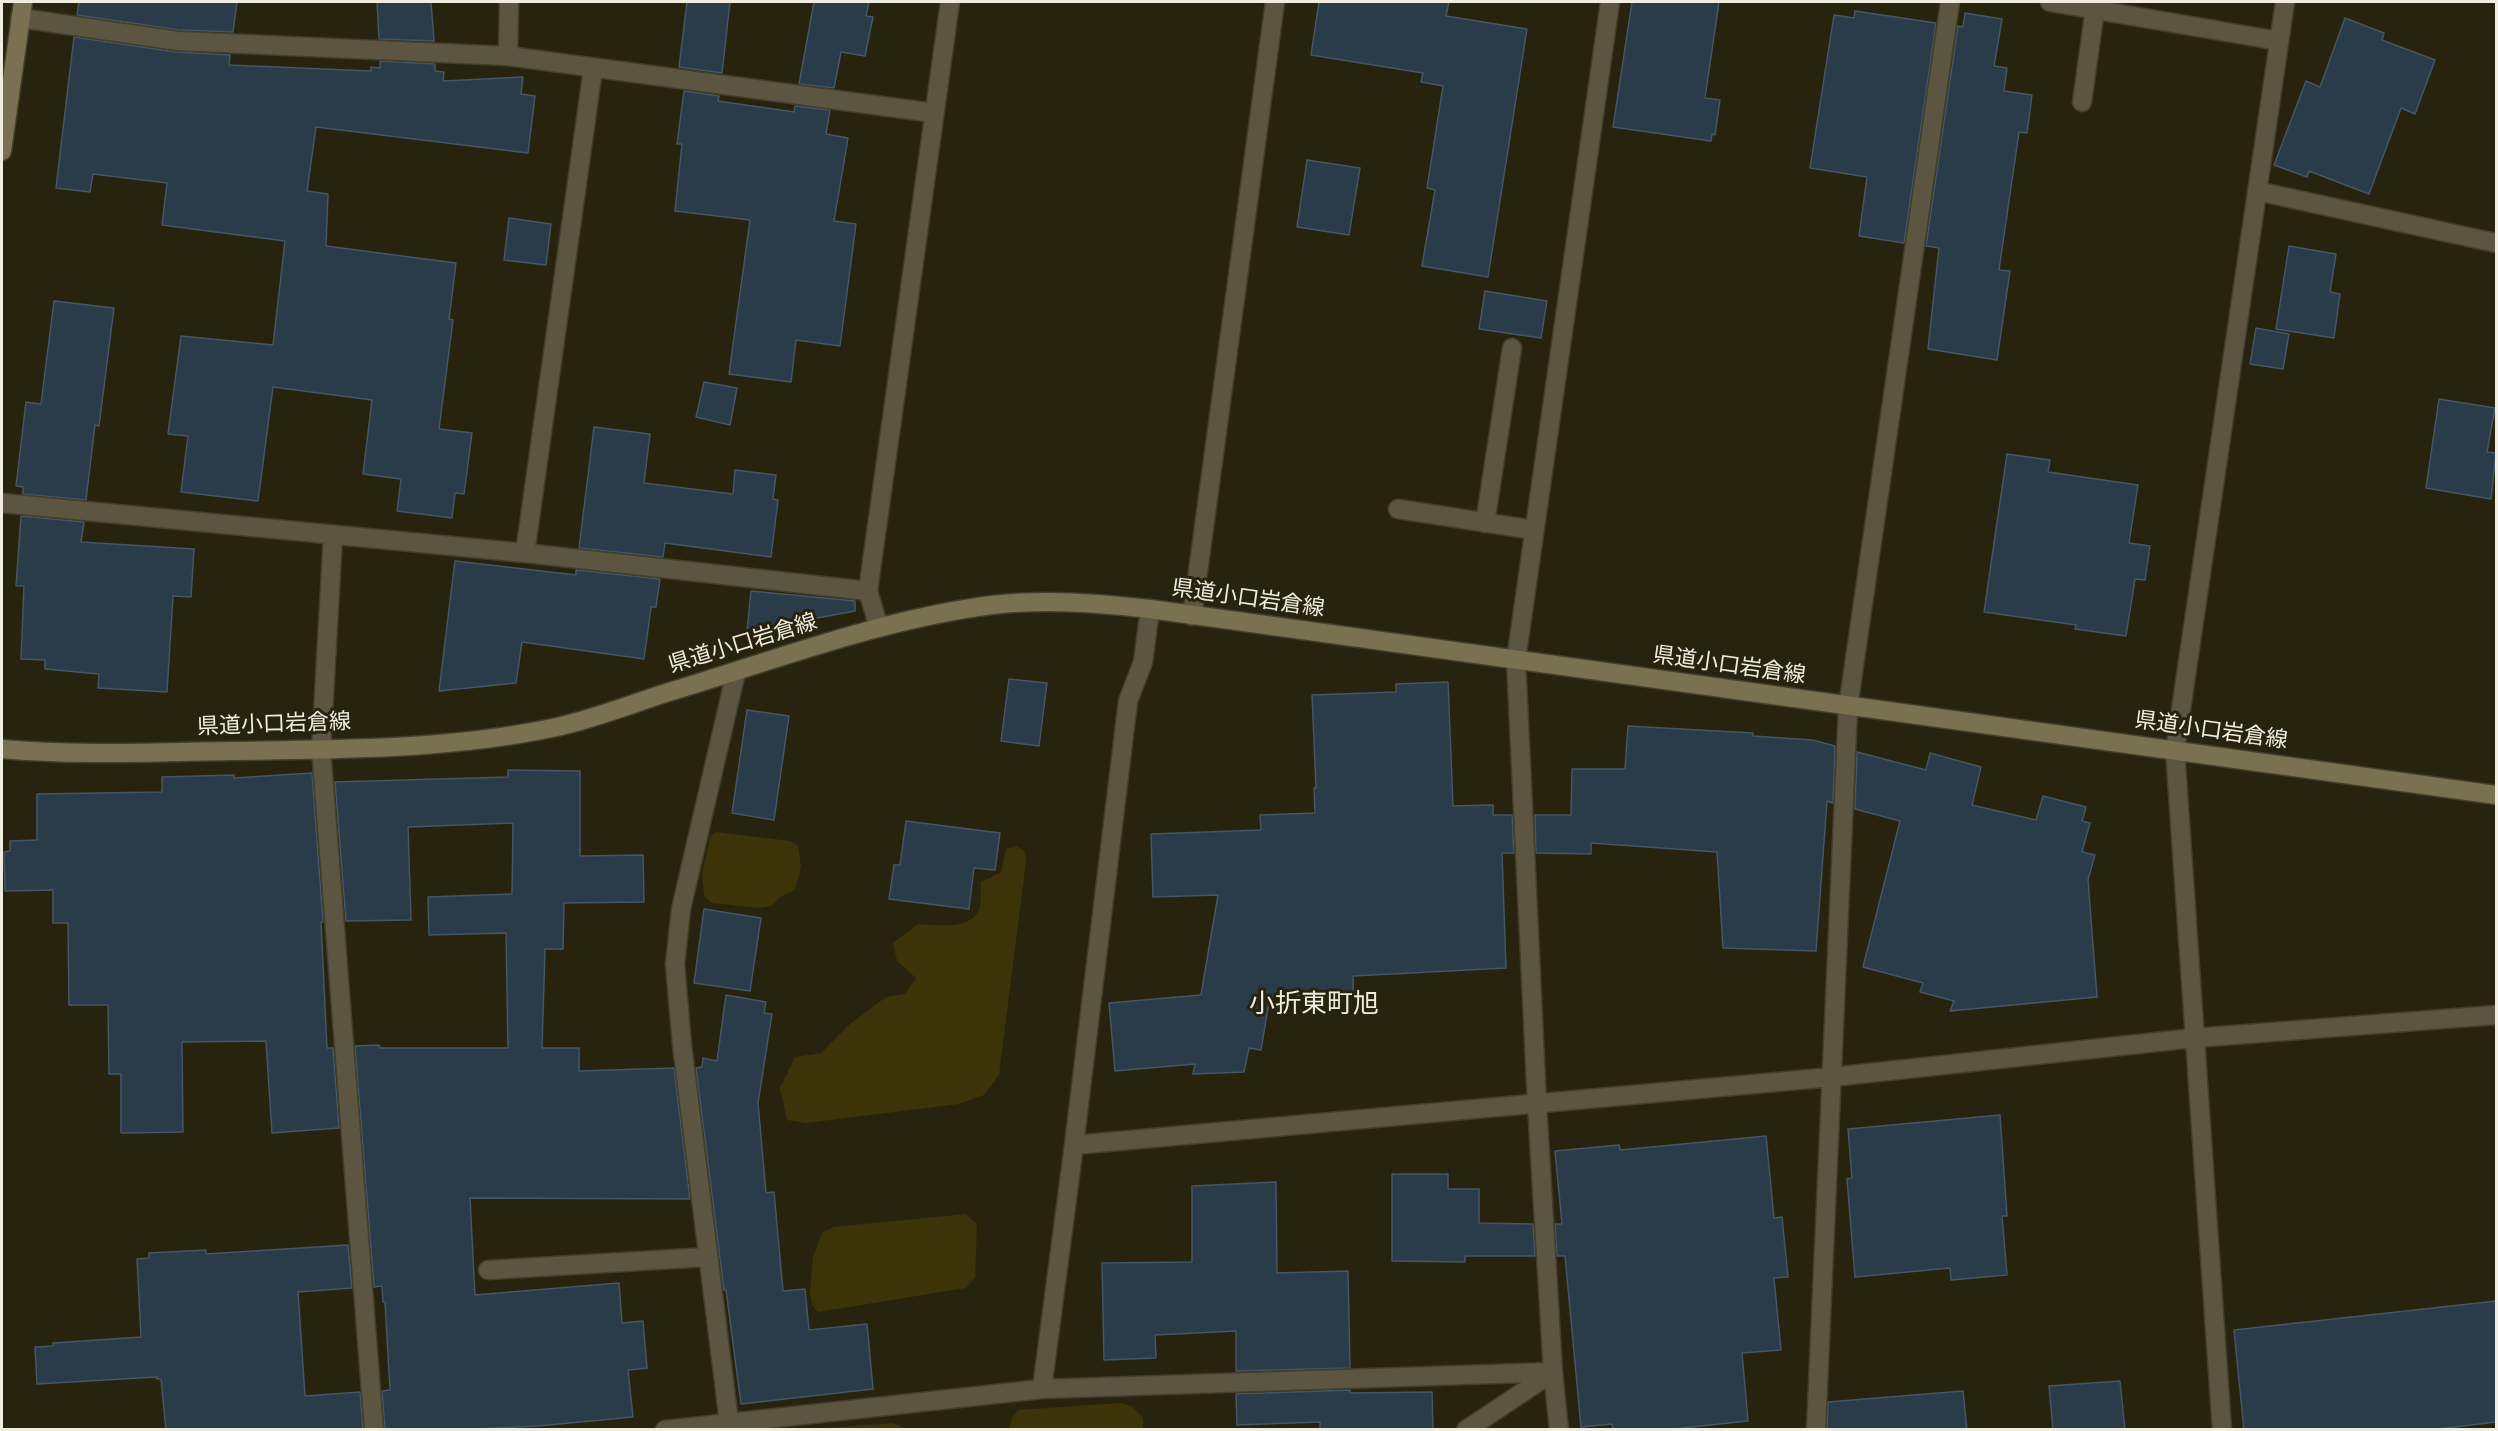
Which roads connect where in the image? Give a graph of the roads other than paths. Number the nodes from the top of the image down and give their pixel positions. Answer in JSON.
{"nodes":[{"id":1,"x":509,"y":2,"type":"edge"},
{"id":2,"x":950,"y":2,"type":"edge"},
{"id":3,"x":1275,"y":2,"type":"edge"},
{"id":4,"x":1610,"y":2,"type":"edge"},
{"id":5,"x":1950,"y":2,"type":"edge"},
{"id":6,"x":2050,"y":2,"type":"edge"},
{"id":7,"x":2285,"y":2,"type":"edge"},
{"id":8,"x":2095,"y":9,"type":"junction"},
{"id":9,"x":21,"y":10,"type":"edge"},
{"id":10,"x":2279,"y":41,"type":"junction"},
{"id":11,"x":508,"y":56,"type":"junction"},
{"id":12,"x":593,"y":69,"type":"junction"},
{"id":13,"x":2082,"y":102,"type":"dead end"},
{"id":14,"x":934,"y":113,"type":"junction"},
{"id":15,"x":2,"y":151,"type":"edge"},
{"id":16,"x":2257,"y":191,"type":"junction"},
{"id":17,"x":2496,"y":243,"type":"edge"},
{"id":18,"x":1512,"y":348,"type":"dead end"},
{"id":19,"x":2,"y":503,"type":"edge"},
{"id":20,"x":1398,"y":509,"type":"dead end"},
{"id":21,"x":1485,"y":523,"type":"junction"},
{"id":22,"x":1534,"y":530,"type":"junction"},
{"id":23,"x":333,"y":535,"type":"junction"},
{"id":24,"x":525,"y":553,"type":"junction"},
{"id":25,"x":868,"y":591,"type":"junction"},
{"id":26,"x":1150,"y":609,"type":"junction"},
{"id":27,"x":1192,"y":616,"type":"junction"},
{"id":28,"x":879,"y":628,"type":"junction"},
{"id":29,"x":1516,"y":660,"type":"junction"},
{"id":30,"x":736,"y":672,"type":"junction"},
{"id":31,"x":1848,"y":707,"type":"junction"},
{"id":32,"x":2,"y":749,"type":"edge"},
{"id":33,"x":321,"y":749,"type":"junction"},
{"id":34,"x":2175,"y":750,"type":"junction"},
{"id":35,"x":2496,"y":795,"type":"edge"},
{"id":36,"x":2496,"y":1015,"type":"edge"},
{"id":37,"x":2194,"y":1038,"type":"junction"},
{"id":38,"x":1832,"y":1077,"type":"junction"},
{"id":39,"x":1537,"y":1104,"type":"junction"},
{"id":40,"x":1074,"y":1145,"type":"junction"},
{"id":41,"x":708,"y":1257,"type":"junction"},
{"id":42,"x":488,"y":1270,"type":"dead end"},
{"id":43,"x":1553,"y":1372,"type":"junction"},
{"id":44,"x":1041,"y":1389,"type":"junction"},
{"id":45,"x":729,"y":1425,"type":"edge"},
{"id":46,"x":374,"y":1430,"type":"edge"},
{"id":47,"x":665,"y":1430,"type":"edge"},
{"id":48,"x":1466,"y":1430,"type":"edge"},
{"id":49,"x":1559,"y":1430,"type":"edge"},
{"id":50,"x":1816,"y":1430,"type":"edge"},
{"id":51,"x":2222,"y":1430,"type":"edge"}],
"edges":[{"from":1,"to":11,"type":"street"},
{"from":2,"to":14,"type":"street"},
{"from":3,"to":27,"type":"street"},
{"from":4,"to":22,"type":"street"},
{"from":5,"to":31,"type":"street"},
{"from":6,"to":8,"type":"street"},
{"from":7,"to":10,"type":"street"},
{"from":8,"to":10,"type":"street"},
{"from":8,"to":13,"type":"street"},
{"from":9,"to":11,"type":"street"},
{"from":9,"to":15,"type":"main road"},
{"from":10,"to":16,"type":"street"},
{"from":11,"to":12,"type":"street"},
{"from":12,"to":14,"type":"street"},
{"from":12,"to":24,"type":"street"},
{"from":14,"to":25,"type":"street"},
{"from":16,"to":17,"type":"street"},
{"from":16,"to":34,"type":"street"},
{"from":18,"to":21,"type":"street"},
{"from":19,"to":23,"type":"street"},
{"from":20,"to":21,"type":"street"},
{"from":21,"to":22,"type":"street"},
{"from":22,"to":29,"type":"street"},
{"from":23,"to":24,"type":"street"},
{"from":23,"to":33,"type":"street"},
{"from":24,"to":25,"type":"street"},
{"from":25,"to":28,"type":"street"},
{"from":26,"to":27,"type":"main road","name":"県道小口岩倉線"},
{"from":26,"to":28,"type":"main road","name":"県道小口岩倉線"},
{"from":26,"to":40,"type":"street"},
{"from":27,"to":29,"type":"main road","name":"県道小口岩倉線"},
{"from":28,"to":30,"type":"main road","name":"県道小口岩倉線"},
{"from":29,"to":31,"type":"main road","name":"県道小口岩倉線"},
{"from":29,"to":39,"type":"street"},
{"from":30,"to":33,"type":"main road","name":"県道小口岩倉線"},
{"from":30,"to":41,"type":"street"},
{"from":31,"to":34,"type":"main road","name":"県道小口岩倉線"},
{"from":31,"to":38,"type":"street"},
{"from":32,"to":33,"type":"main road","name":"県道小口岩倉線"},
{"from":33,"to":46,"type":"street"},
{"from":34,"to":35,"type":"main road","name":"県道小口岩倉線"},
{"from":34,"to":37,"type":"street"},
{"from":36,"to":37,"type":"street"},
{"from":37,"to":38,"type":"street"},
{"from":37,"to":51,"type":"street"},
{"from":38,"to":39,"type":"street"},
{"from":38,"to":50,"type":"street"},
{"from":39,"to":40,"type":"street"},
{"from":39,"to":43,"type":"street"},
{"from":40,"to":44,"type":"street"},
{"from":41,"to":42,"type":"street"},
{"from":41,"to":45,"type":"street"},
{"from":43,"to":44,"type":"street"},
{"from":43,"to":48,"type":"street"},
{"from":43,"to":49,"type":"street"},
{"from":44,"to":45,"type":"street"},
{"from":45,"to":47,"type":"street"}]}
